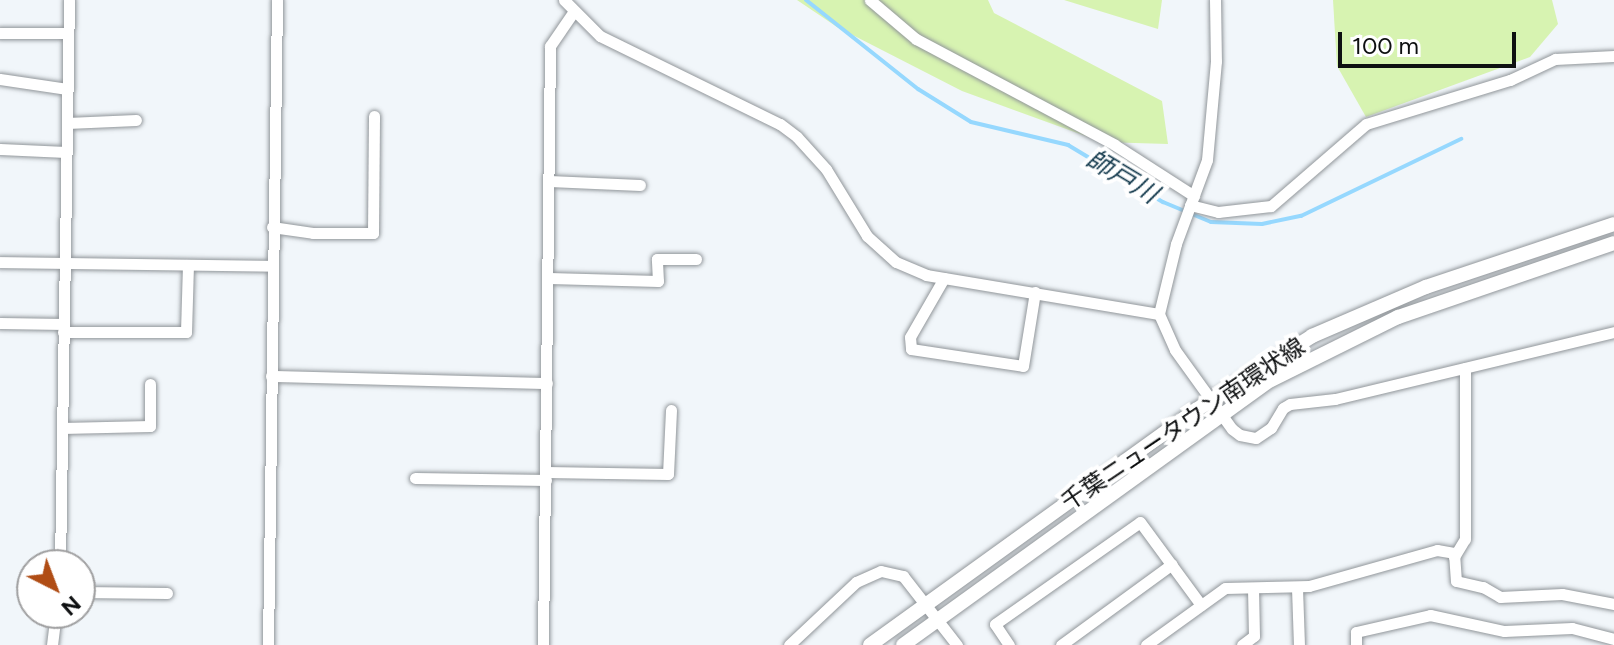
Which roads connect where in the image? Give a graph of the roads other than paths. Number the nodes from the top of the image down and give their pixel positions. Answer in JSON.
{"nodes":[{"id":1,"x":69,"y":0,"type":"edge"},
{"id":2,"x":277,"y":0,"type":"edge"},
{"id":3,"x":564,"y":0,"type":"edge"},
{"id":4,"x":870,"y":0,"type":"edge"},
{"id":5,"x":1215,"y":0,"type":"edge"},
{"id":6,"x":574,"y":11,"type":"junction"},
{"id":7,"x":0,"y":33,"type":"edge"},
{"id":8,"x":68,"y":33,"type":"junction"},
{"id":9,"x":1614,"y":56,"type":"edge"},
{"id":10,"x":0,"y":79,"type":"edge"},
{"id":11,"x":67,"y":89,"type":"junction"},
{"id":12,"x":374,"y":116,"type":"dead end"},
{"id":13,"x":136,"y":120,"type":"dead end"},
{"id":14,"x":67,"y":123,"type":"junction"},
{"id":15,"x":0,"y":149,"type":"edge"},
{"id":16,"x":66,"y":152,"type":"junction"},
{"id":17,"x":549,"y":181,"type":"junction"},
{"id":18,"x":640,"y":185,"type":"dead end"},
{"id":19,"x":1192,"y":201,"type":"junction"},
{"id":20,"x":1614,"y":224,"type":"edge"},
{"id":21,"x":272,"y":227,"type":"junction"},
{"id":22,"x":1614,"y":243,"type":"edge"},
{"id":23,"x":696,"y":259,"type":"dead end"},
{"id":24,"x":0,"y":262,"type":"edge"},
{"id":25,"x":65,"y":262,"type":"junction"},
{"id":26,"x":188,"y":265,"type":"junction"},
{"id":27,"x":272,"y":266,"type":"junction"},
{"id":28,"x":549,"y":278,"type":"junction"},
{"id":29,"x":944,"y":278,"type":"junction"},
{"id":30,"x":1035,"y":292,"type":"junction"},
{"id":31,"x":1159,"y":314,"type":"junction"},
{"id":32,"x":0,"y":323,"type":"edge"},
{"id":33,"x":64,"y":328,"type":"junction"},
{"id":34,"x":1614,"y":332,"type":"edge"},
{"id":35,"x":1465,"y":368,"type":"junction"},
{"id":36,"x":271,"y":376,"type":"junction"},
{"id":37,"x":547,"y":383,"type":"junction"},
{"id":38,"x":150,"y":384,"type":"dead end"},
{"id":39,"x":1210,"y":400,"type":"junction"},
{"id":40,"x":671,"y":410,"type":"dead end"},
{"id":41,"x":1220,"y":414,"type":"junction"},
{"id":42,"x":62,"y":428,"type":"junction"},
{"id":43,"x":546,"y":476,"type":"junction"},
{"id":44,"x":415,"y":478,"type":"dead end"},
{"id":45,"x":60,"y":549,"type":"edge"},
{"id":46,"x":1454,"y":557,"type":"junction"},
{"id":47,"x":1172,"y":564,"type":"junction"},
{"id":48,"x":1253,"y":588,"type":"junction"},
{"id":49,"x":1297,"y":588,"type":"junction"},
{"id":50,"x":96,"y":592,"type":"edge"},
{"id":51,"x":167,"y":593,"type":"dead end"},
{"id":52,"x":927,"y":604,"type":"junction"},
{"id":53,"x":1614,"y":604,"type":"edge"},
{"id":54,"x":1201,"y":605,"type":"junction"},
{"id":55,"x":938,"y":620,"type":"junction"},
{"id":56,"x":1614,"y":639,"type":"edge"},
{"id":57,"x":268,"y":645,"type":"edge"},
{"id":58,"x":543,"y":645,"type":"edge"},
{"id":59,"x":789,"y":645,"type":"edge"},
{"id":60,"x":870,"y":645,"type":"edge"},
{"id":61,"x":903,"y":645,"type":"edge"},
{"id":62,"x":957,"y":645,"type":"edge"},
{"id":63,"x":1009,"y":645,"type":"edge"},
{"id":64,"x":1061,"y":645,"type":"edge"},
{"id":65,"x":1146,"y":645,"type":"edge"},
{"id":66,"x":1242,"y":645,"type":"edge"},
{"id":67,"x":1299,"y":645,"type":"edge"},
{"id":68,"x":1356,"y":645,"type":"edge"}],
"edges":[{"from":1,"to":8,"type":"street"},
{"from":2,"to":21,"type":"street"},
{"from":3,"to":6,"type":"street"},
{"from":4,"to":19,"type":"street"},
{"from":5,"to":19,"type":"street"},
{"from":6,"to":17,"type":"street"},
{"from":6,"to":29,"type":"street"},
{"from":7,"to":8,"type":"street"},
{"from":8,"to":11,"type":"street"},
{"from":9,"to":19,"type":"street"},
{"from":10,"to":11,"type":"street"},
{"from":11,"to":14,"type":"street"},
{"from":12,"to":21,"type":"street"},
{"from":13,"to":14,"type":"street"},
{"from":14,"to":16,"type":"street"},
{"from":15,"to":16,"type":"street"},
{"from":16,"to":25,"type":"street"},
{"from":17,"to":18,"type":"street"},
{"from":17,"to":28,"type":"street"},
{"from":19,"to":31,"type":"street"},
{"from":20,"to":39,"type":"main road","name":"千葉ニュータウン南環状線"},
{"from":21,"to":27,"type":"street"},
{"from":22,"to":41,"type":"main road","name":"千葉ニュータウン南環状線"},
{"from":23,"to":28,"type":"street"},
{"from":24,"to":25,"type":"street"},
{"from":25,"to":26,"type":"street"},
{"from":25,"to":33,"type":"street"},
{"from":26,"to":27,"type":"street"},
{"from":26,"to":33,"type":"street"},
{"from":27,"to":36,"type":"street"},
{"from":28,"to":37,"type":"street"},
{"from":29,"to":30,"type":"street"},
{"from":29,"to":30,"type":"street"},
{"from":30,"to":31,"type":"street"},
{"from":31,"to":39,"type":"street"},
{"from":32,"to":33,"type":"street"},
{"from":33,"to":42,"type":"street"},
{"from":34,"to":35,"type":"street"},
{"from":35,"to":41,"type":"street"},
{"from":35,"to":46,"type":"street"},
{"from":36,"to":37,"type":"street"},
{"from":36,"to":57,"type":"street"},
{"from":37,"to":43,"type":"street"},
{"from":38,"to":42,"type":"street"},
{"from":39,"to":41,"type":"street"},
{"from":39,"to":52,"type":"main road","name":"千葉ニュータウン南環状線"},
{"from":40,"to":43,"type":"street"},
{"from":41,"to":55,"type":"main road","name":"千葉ニュータウン南環状線"},
{"from":42,"to":45,"type":"street"},
{"from":43,"to":44,"type":"street"},
{"from":43,"to":58,"type":"street"},
{"from":46,"to":49,"type":"street"},
{"from":46,"to":53,"type":"street"},
{"from":47,"to":54,"type":"street"},
{"from":47,"to":63,"type":"street"},
{"from":47,"to":64,"type":"street"},
{"from":48,"to":49,"type":"street"},
{"from":48,"to":54,"type":"street"},
{"from":48,"to":66,"type":"street"},
{"from":49,"to":67,"type":"street"},
{"from":50,"to":51,"type":"street"},
{"from":52,"to":55,"type":"street"},
{"from":52,"to":59,"type":"street"},
{"from":52,"to":60,"type":"main road","name":"千葉ニュータウン南環状線"},
{"from":54,"to":65,"type":"street"},
{"from":55,"to":61,"type":"main road","name":"千葉ニュータウン南環状線"},
{"from":55,"to":62,"type":"street"},
{"from":56,"to":68,"type":"street"}]}
